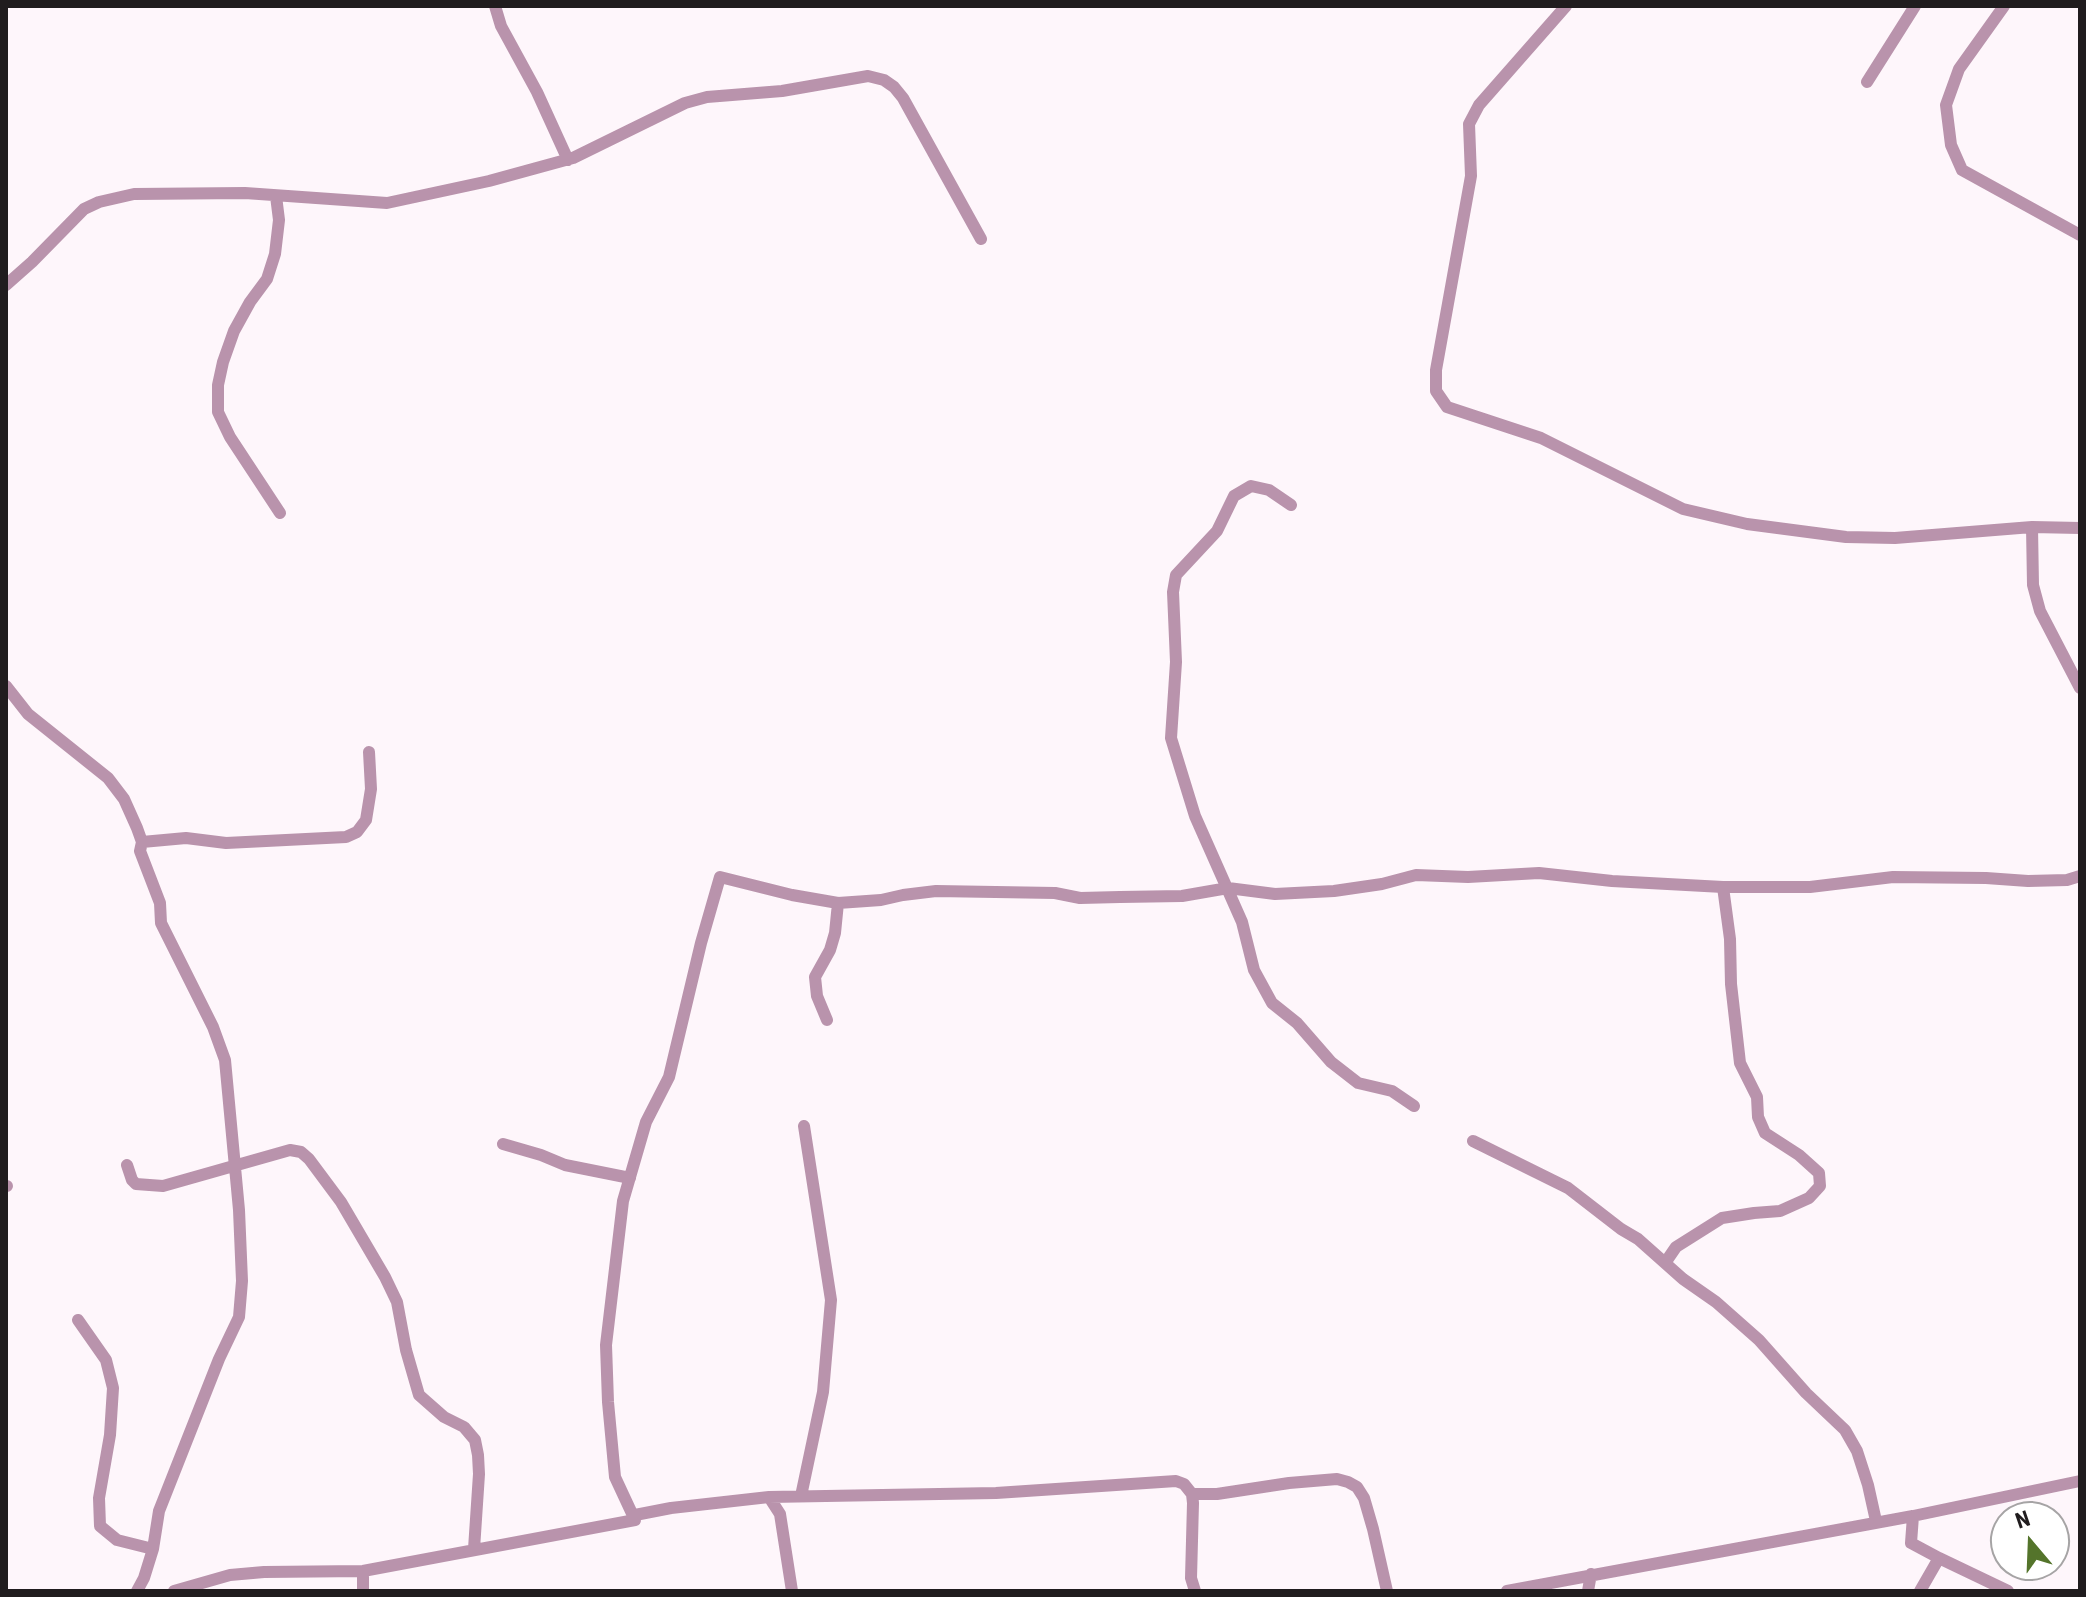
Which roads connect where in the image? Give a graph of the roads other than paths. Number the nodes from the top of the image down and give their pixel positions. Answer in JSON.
{"nodes":[{"id":1,"x":495,"y":6,"type":"edge"},
{"id":2,"x":1566,"y":6,"type":"edge"},
{"id":3,"x":1915,"y":6,"type":"edge"},
{"id":4,"x":2004,"y":6,"type":"edge"},
{"id":5,"x":1867,"y":82,"type":"dead end"},
{"id":6,"x":568,"y":160,"type":"junction"},
{"id":7,"x":276,"y":196,"type":"junction"},
{"id":8,"x":2080,"y":235,"type":"edge"},
{"id":9,"x":981,"y":239,"type":"dead end"},
{"id":10,"x":6,"y":285,"type":"edge"},
{"id":11,"x":1291,"y":505,"type":"dead end"},
{"id":12,"x":280,"y":513,"type":"dead end"},
{"id":13,"x":2032,"y":527,"type":"junction"},
{"id":14,"x":2080,"y":528,"type":"edge"},
{"id":15,"x":6,"y":686,"type":"edge"},
{"id":16,"x":2080,"y":688,"type":"edge"},
{"id":17,"x":369,"y":752,"type":"dead end"},
{"id":18,"x":142,"y":842,"type":"junction"},
{"id":19,"x":2080,"y":876,"type":"edge"},
{"id":20,"x":1723,"y":887,"type":"junction"},
{"id":21,"x":1228,"y":888,"type":"junction"},
{"id":22,"x":838,"y":903,"type":"junction"},
{"id":23,"x":827,"y":1020,"type":"dead end"},
{"id":24,"x":1414,"y":1106,"type":"dead end"},
{"id":25,"x":804,"y":1126,"type":"dead end"},
{"id":26,"x":1473,"y":1141,"type":"dead end"},
{"id":27,"x":503,"y":1144,"type":"dead end"},
{"id":28,"x":127,"y":1165,"type":"dead end"},
{"id":29,"x":235,"y":1167,"type":"junction"},
{"id":30,"x":630,"y":1178,"type":"junction"},
{"id":31,"x":1665,"y":1263,"type":"junction"},
{"id":32,"x":78,"y":1320,"type":"dead end"},
{"id":33,"x":2080,"y":1481,"type":"edge"},
{"id":34,"x":1192,"y":1494,"type":"junction"},
{"id":35,"x":796,"y":1496,"type":"junction"},
{"id":36,"x":769,"y":1497,"type":"junction"},
{"id":37,"x":780,"y":1514,"type":"junction"},
{"id":38,"x":1913,"y":1516,"type":"junction"},
{"id":39,"x":635,"y":1520,"type":"junction"},
{"id":40,"x":1876,"y":1521,"type":"junction"},
{"id":41,"x":153,"y":1549,"type":"junction"},
{"id":42,"x":474,"y":1549,"type":"junction"},
{"id":43,"x":1939,"y":1558,"type":"junction"},
{"id":44,"x":363,"y":1571,"type":"junction"},
{"id":45,"x":1591,"y":1574,"type":"junction"},
{"id":46,"x":137,"y":1591,"type":"edge"},
{"id":47,"x":174,"y":1591,"type":"edge"},
{"id":48,"x":363,"y":1591,"type":"edge"},
{"id":49,"x":792,"y":1591,"type":"edge"},
{"id":50,"x":1195,"y":1591,"type":"edge"},
{"id":51,"x":1387,"y":1591,"type":"edge"},
{"id":52,"x":1507,"y":1591,"type":"edge"},
{"id":53,"x":1588,"y":1591,"type":"edge"},
{"id":54,"x":1920,"y":1591,"type":"edge"},
{"id":55,"x":2008,"y":1591,"type":"edge"}],
"edges":[{"from":1,"to":6,"type":"street"},
{"from":2,"to":13,"type":"street"},
{"from":3,"to":5,"type":"street"},
{"from":4,"to":8,"type":"street"},
{"from":6,"to":7,"type":"street"},
{"from":6,"to":9,"type":"street"},
{"from":7,"to":10,"type":"street"},
{"from":7,"to":12,"type":"street"},
{"from":11,"to":21,"type":"street"},
{"from":13,"to":14,"type":"street"},
{"from":13,"to":16,"type":"street"},
{"from":15,"to":18,"type":"street"},
{"from":17,"to":18,"type":"street"},
{"from":18,"to":29,"type":"street"},
{"from":19,"to":20,"type":"street"},
{"from":20,"to":21,"type":"street"},
{"from":20,"to":31,"type":"street"},
{"from":21,"to":22,"type":"street"},
{"from":21,"to":24,"type":"street"},
{"from":22,"to":23,"type":"street"},
{"from":22,"to":30,"type":"street"},
{"from":25,"to":35,"type":"street"},
{"from":26,"to":31,"type":"street"},
{"from":27,"to":30,"type":"street"},
{"from":28,"to":29,"type":"street"},
{"from":29,"to":41,"type":"street"},
{"from":29,"to":42,"type":"street"},
{"from":30,"to":39,"type":"street"},
{"from":31,"to":40,"type":"street"},
{"from":32,"to":41,"type":"street"},
{"from":33,"to":38,"type":"street"},
{"from":34,"to":35,"type":"street"},
{"from":34,"to":50,"type":"street"},
{"from":34,"to":51,"type":"street"},
{"from":35,"to":36,"type":"street"},
{"from":35,"to":37,"type":"street"},
{"from":36,"to":37,"type":"street"},
{"from":36,"to":39,"type":"street"},
{"from":37,"to":49,"type":"street"},
{"from":38,"to":40,"type":"street"},
{"from":38,"to":43,"type":"street"},
{"from":39,"to":42,"type":"street"},
{"from":40,"to":45,"type":"street"},
{"from":41,"to":46,"type":"street"},
{"from":42,"to":44,"type":"street"},
{"from":43,"to":54,"type":"street"},
{"from":43,"to":55,"type":"street"},
{"from":44,"to":47,"type":"street"},
{"from":44,"to":48,"type":"street"},
{"from":45,"to":52,"type":"street"},
{"from":45,"to":53,"type":"street"}]}
